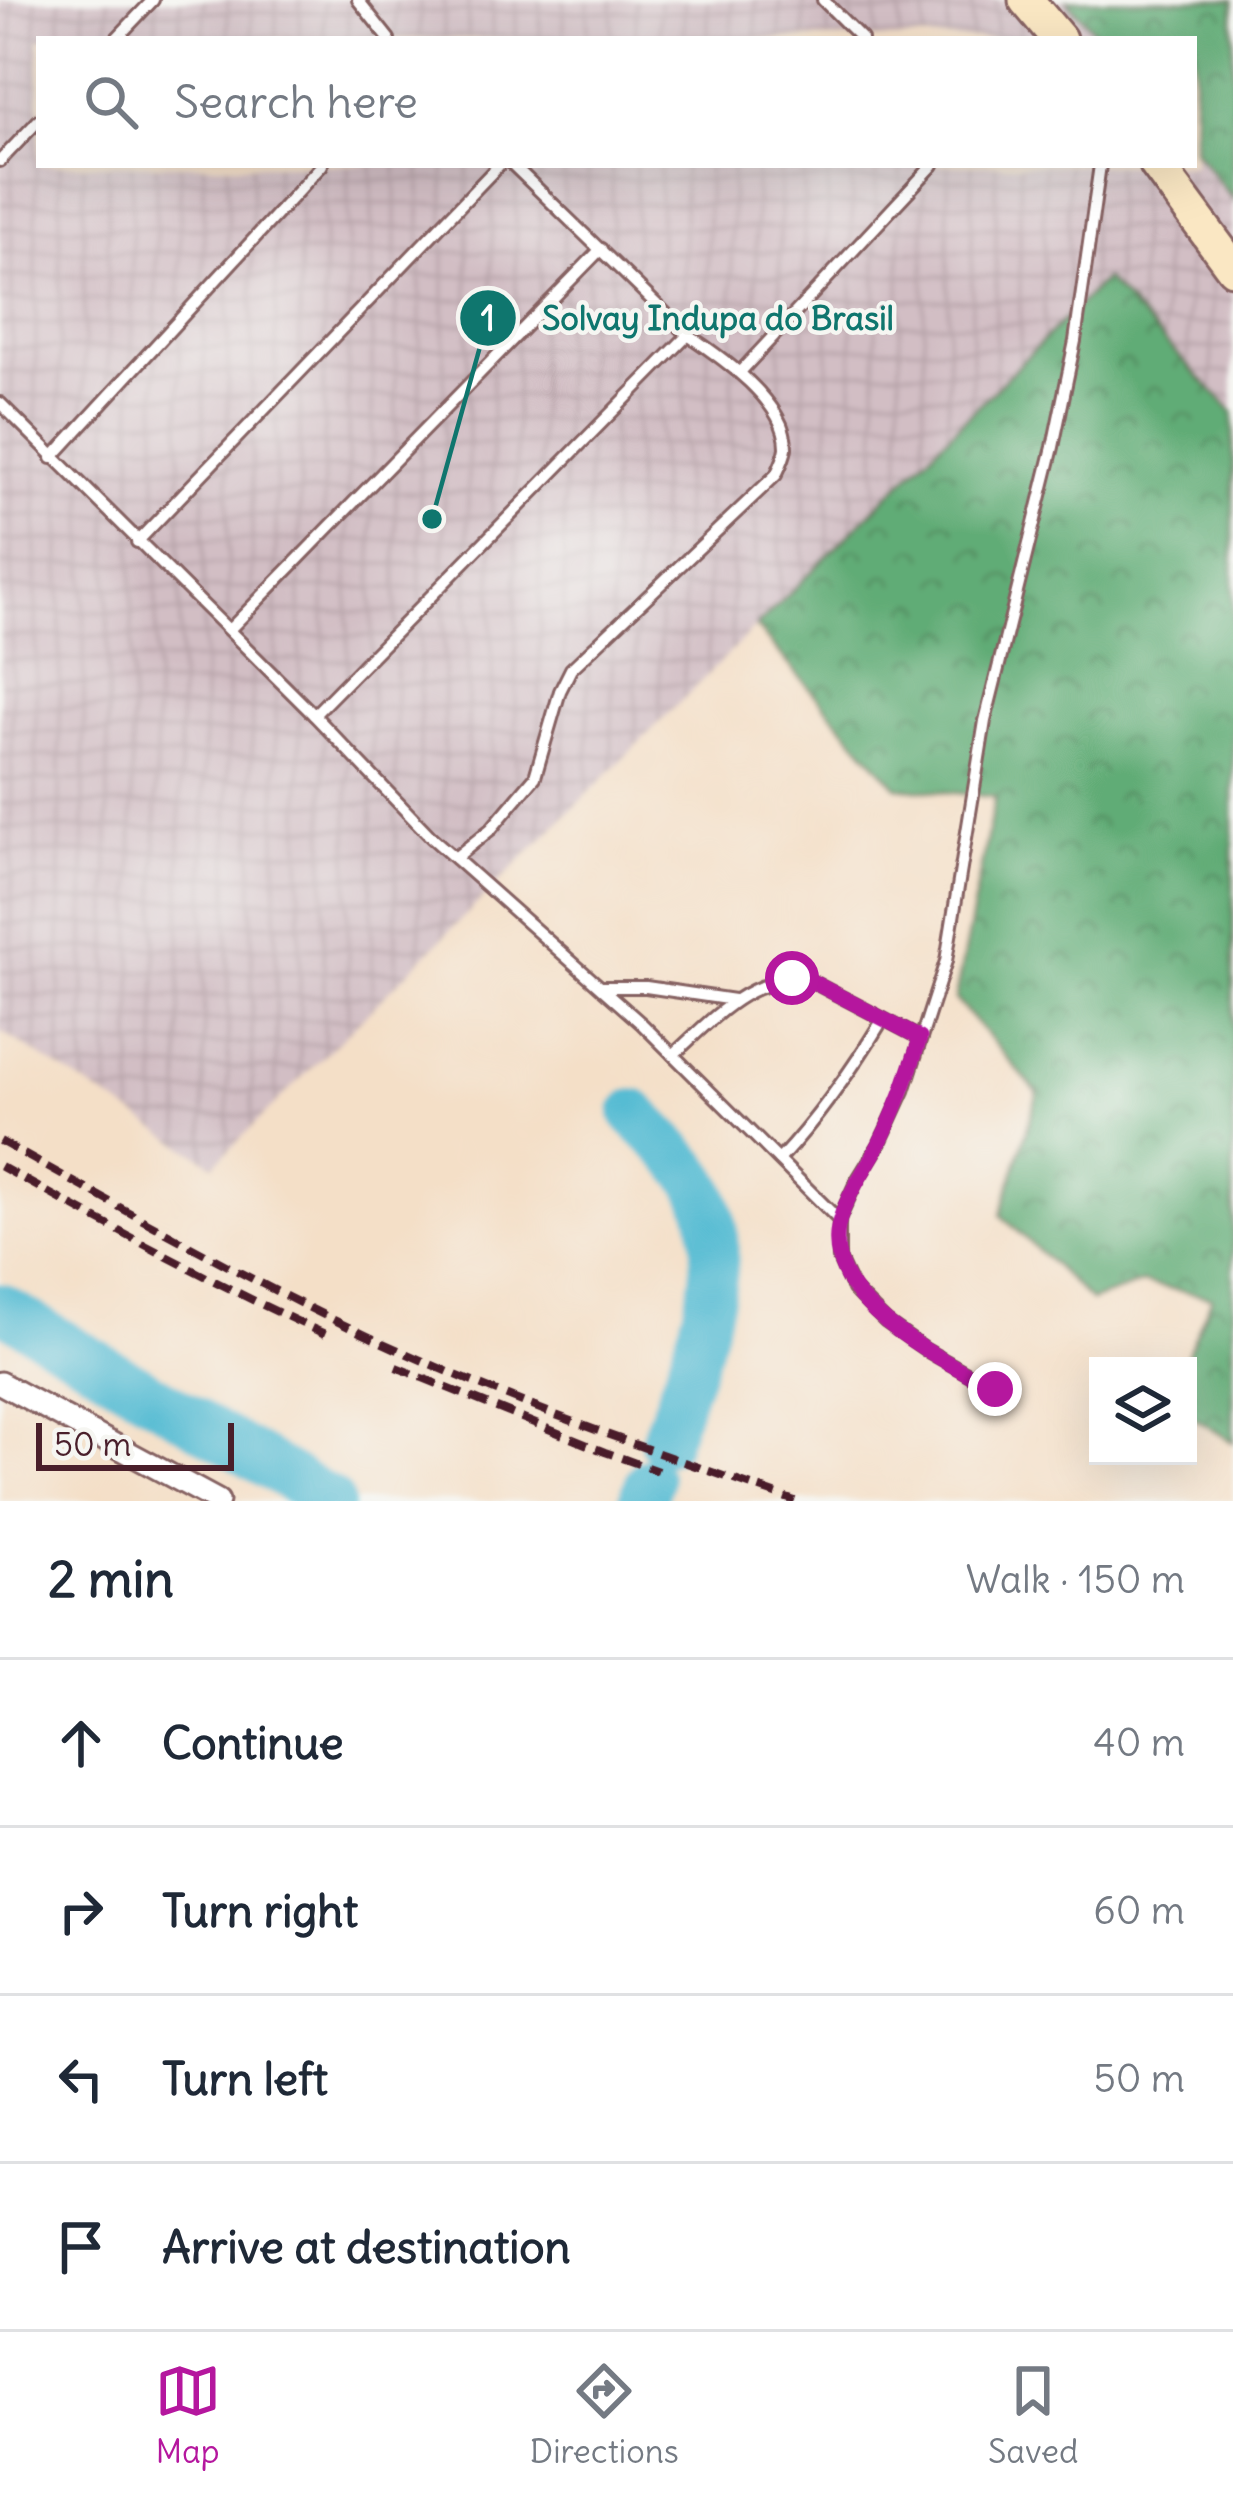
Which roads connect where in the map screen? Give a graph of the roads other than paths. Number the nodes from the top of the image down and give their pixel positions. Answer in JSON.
{"nodes":[{"id":1,"x":153,"y":0,"type":"edge"},
{"id":2,"x":358,"y":0,"type":"edge"},
{"id":3,"x":823,"y":0,"type":"edge"},
{"id":4,"x":1025,"y":0,"type":"edge"},
{"id":5,"x":119,"y":36,"type":"edge"},
{"id":6,"x":387,"y":36,"type":"edge"},
{"id":7,"x":859,"y":36,"type":"edge"},
{"id":8,"x":1057,"y":36,"type":"edge"},
{"id":9,"x":36,"y":123,"type":"edge"},
{"id":10,"x":0,"y":161,"type":"edge"},
{"id":11,"x":319,"y":168,"type":"edge"},
{"id":12,"x":496,"y":168,"type":"edge"},
{"id":13,"x":516,"y":168,"type":"edge"},
{"id":14,"x":930,"y":168,"type":"edge"},
{"id":15,"x":1100,"y":168,"type":"edge"},
{"id":16,"x":1159,"y":168,"type":"edge"},
{"id":17,"x":602,"y":249,"type":"junction"},
{"id":18,"x":1233,"y":268,"type":"edge"},
{"id":19,"x":688,"y":335,"type":"junction"},
{"id":20,"x":741,"y":371,"type":"junction"},
{"id":21,"x":0,"y":403,"type":"edge"},
{"id":22,"x":52,"y":458,"type":"junction"},
{"id":23,"x":137,"y":542,"type":"junction"},
{"id":24,"x":229,"y":630,"type":"junction"},
{"id":25,"x":314,"y":715,"type":"junction"},
{"id":26,"x":455,"y":858,"type":"junction"},
{"id":27,"x":601,"y":987,"type":"junction"},
{"id":28,"x":734,"y":1000,"type":"junction"},
{"id":29,"x":883,"y":1019,"type":"junction"},
{"id":30,"x":920,"y":1038,"type":"junction"},
{"id":31,"x":673,"y":1055,"type":"junction"},
{"id":32,"x":779,"y":1160,"type":"junction"},
{"id":33,"x":839,"y":1220,"type":"junction"},
{"id":34,"x":0,"y":1383,"type":"edge"},
{"id":35,"x":995,"y":1389,"type":"dead end"},
{"id":36,"x":218,"y":1501,"type":"edge"}],
"edges":[{"from":1,"to":5,"type":"lane"},
{"from":2,"to":6,"type":"lane"},
{"from":3,"to":7,"type":"lane"},
{"from":4,"to":8,"type":"street"},
{"from":9,"to":10,"type":"lane"},
{"from":11,"to":22,"type":"lane"},
{"from":12,"to":23,"type":"lane"},
{"from":13,"to":17,"type":"lane"},
{"from":14,"to":20,"type":"lane"},
{"from":15,"to":30,"type":"lane"},
{"from":16,"to":18,"type":"street"},
{"from":17,"to":19,"type":"lane"},
{"from":17,"to":24,"type":"lane"},
{"from":19,"to":20,"type":"lane"},
{"from":19,"to":25,"type":"lane"},
{"from":20,"to":26,"type":"lane"},
{"from":21,"to":22,"type":"lane"},
{"from":22,"to":23,"type":"lane"},
{"from":23,"to":24,"type":"lane"},
{"from":24,"to":25,"type":"lane"},
{"from":25,"to":26,"type":"lane"},
{"from":26,"to":27,"type":"lane"},
{"from":27,"to":28,"type":"lane"},
{"from":27,"to":31,"type":"lane"},
{"from":28,"to":29,"type":"lane"},
{"from":28,"to":31,"type":"lane"},
{"from":29,"to":30,"type":"lane"},
{"from":29,"to":32,"type":"lane"},
{"from":30,"to":33,"type":"lane"},
{"from":31,"to":32,"type":"lane"},
{"from":32,"to":33,"type":"lane"},
{"from":33,"to":35,"type":"lane"},
{"from":34,"to":36,"type":"street"}]}
